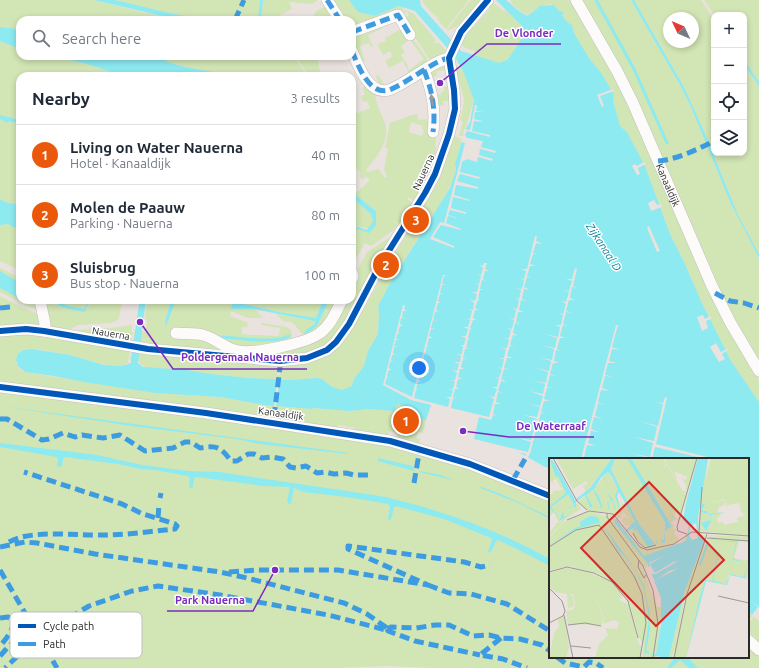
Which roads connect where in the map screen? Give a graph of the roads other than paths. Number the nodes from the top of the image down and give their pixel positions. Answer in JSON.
{"nodes":[{"id":1,"x":327,"y":0,"type":"edge"},
{"id":2,"x":488,"y":0,"type":"edge"},
{"id":3,"x":576,"y":0,"type":"edge"},
{"id":4,"x":337,"y":16,"type":"edge"},
{"id":5,"x":356,"y":31,"type":"edge"},
{"id":6,"x":410,"y":35,"type":"dead end"},
{"id":7,"x":449,"y":56,"type":"junction"},
{"id":8,"x":356,"y":60,"type":"edge"},
{"id":9,"x":424,"y":70,"type":"junction"},
{"id":10,"x":433,"y":132,"type":"dead end"},
{"id":11,"x":41,"y":304,"type":"edge"},
{"id":12,"x":340,"y":304,"type":"edge"},
{"id":13,"x":0,"y":331,"type":"edge"},
{"id":14,"x":44,"y":331,"type":"junction"},
{"id":15,"x":176,"y":333,"type":"dead end"},
{"id":16,"x":242,"y":354,"type":"junction"},
{"id":17,"x":759,"y":371,"type":"edge"},
{"id":18,"x":0,"y":387,"type":"edge"},
{"id":19,"x":549,"y":496,"type":"edge"},
{"id":20,"x":749,"y":641,"type":"edge"},
{"id":21,"x":759,"y":650,"type":"edge"}],
"edges":[{"from":1,"to":4,"type":"street"},
{"from":2,"to":7,"type":"street"},
{"from":3,"to":17,"type":"street","name":"Kanaaldijk"},
{"from":5,"to":6,"type":"street"},
{"from":7,"to":9,"type":"street"},
{"from":7,"to":16,"type":"street","name":"Nauerna"},
{"from":8,"to":9,"type":"street"},
{"from":10,"to":9,"type":"street","one_way":true},
{"from":11,"to":14,"type":"street"},
{"from":12,"to":16,"type":"street","name":"Nauerna"},
{"from":13,"to":14,"type":"street","name":"Nauerna"},
{"from":14,"to":16,"type":"street","name":"Nauerna"},
{"from":15,"to":16,"type":"street","name":"Nauerna"},
{"from":18,"to":19,"type":"street","name":"Kanaaldijk"},
{"from":20,"to":21,"type":"street"}]}
